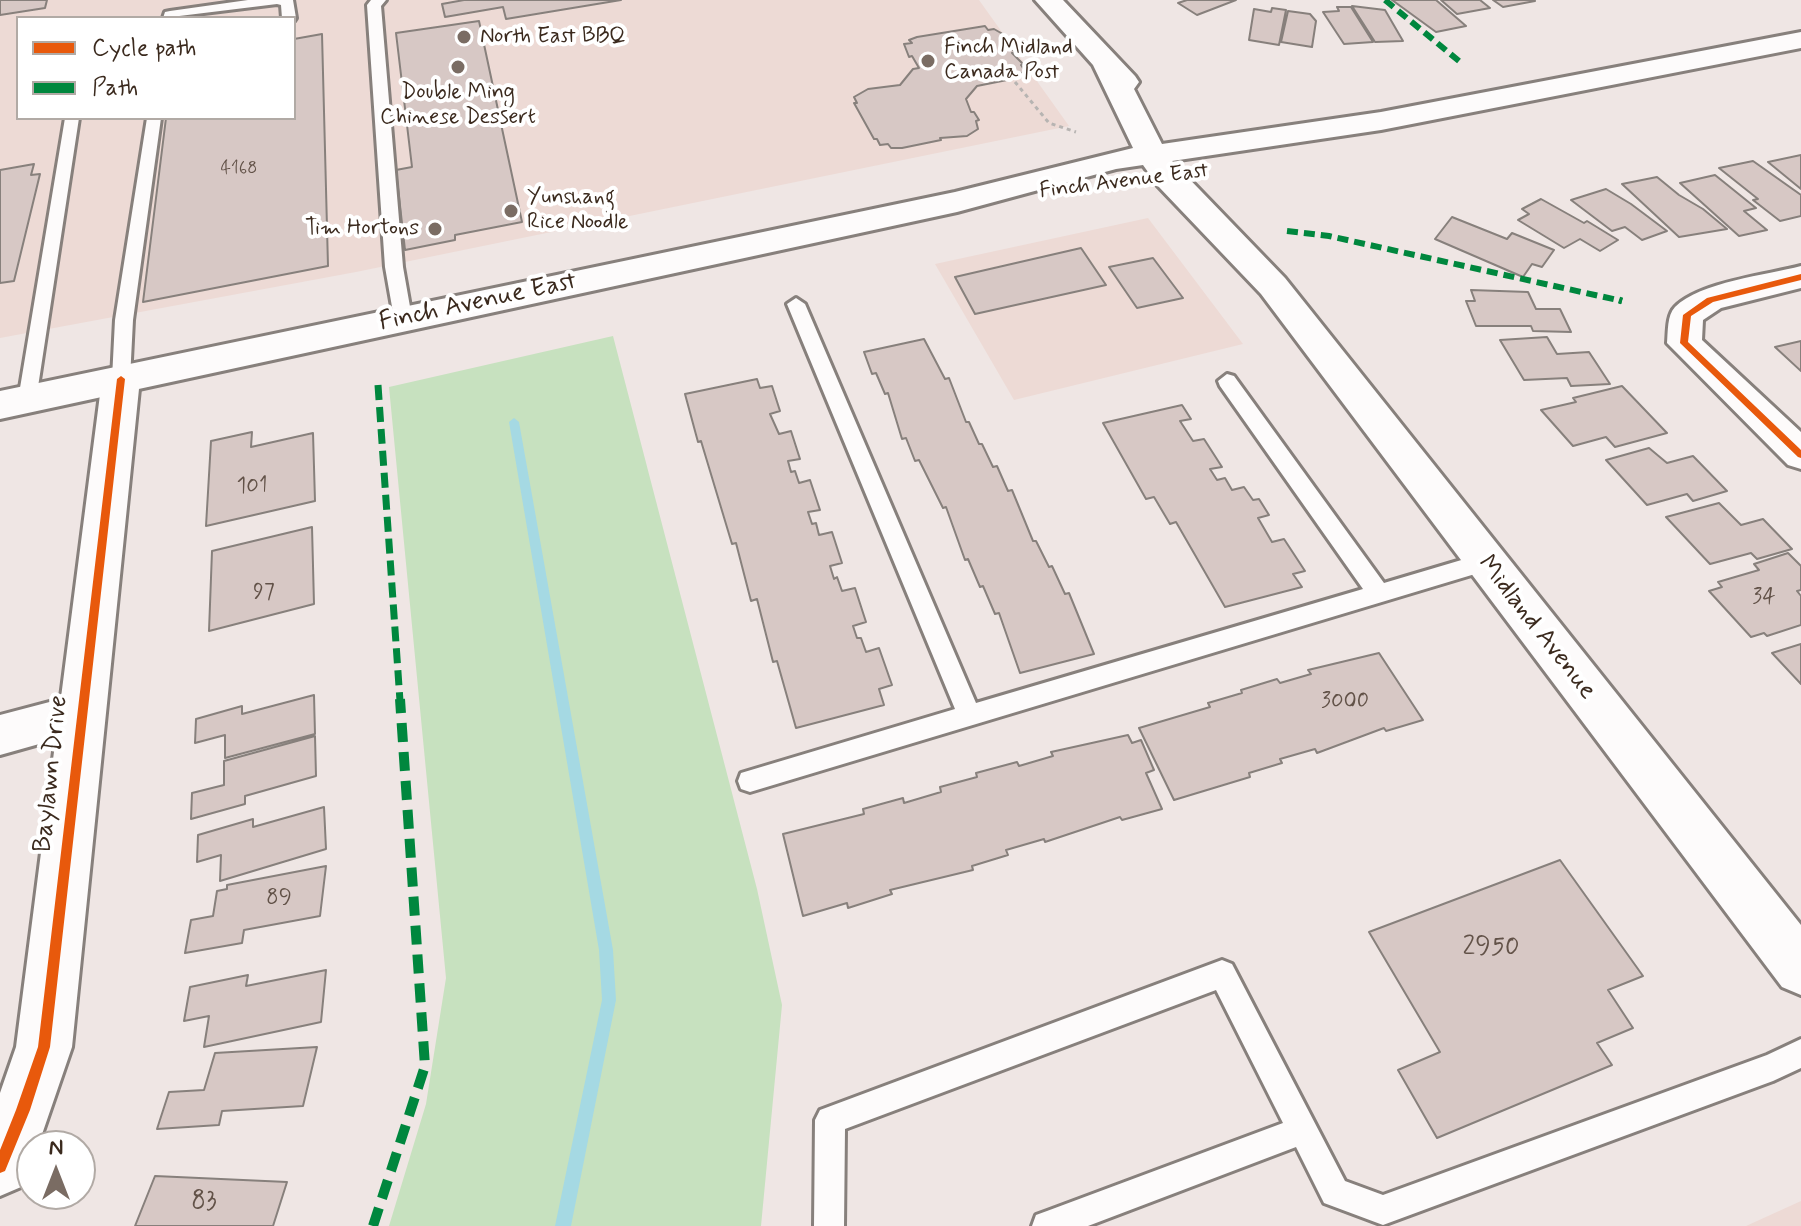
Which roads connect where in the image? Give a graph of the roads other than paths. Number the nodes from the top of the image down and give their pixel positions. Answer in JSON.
{"nodes":[{"id":1,"x":379,"y":0,"type":"edge"},
{"id":2,"x":1048,"y":0,"type":"edge"},
{"id":3,"x":170,"y":16,"type":"edge"},
{"id":4,"x":289,"y":16,"type":"edge"},
{"id":5,"x":1801,"y":40,"type":"edge"},
{"id":6,"x":1106,"y":62,"type":"junction"},
{"id":7,"x":72,"y":120,"type":"edge"},
{"id":8,"x":154,"y":120,"type":"edge"},
{"id":9,"x":1198,"y":162,"type":"junction"},
{"id":10,"x":1161,"y":167,"type":"junction"},
{"id":11,"x":1801,"y":277,"type":"edge"},
{"id":12,"x":1273,"y":286,"type":"junction"},
{"id":13,"x":796,"y":304,"type":"dead end"},
{"id":14,"x":403,"y":318,"type":"junction"},
{"id":15,"x":121,"y":379,"type":"junction"},
{"id":16,"x":1227,"y":381,"type":"dead end"},
{"id":17,"x":14,"y":402,"type":"edge"},
{"id":18,"x":1801,"y":455,"type":"edge"},
{"id":19,"x":1485,"y":562,"type":"junction"},
{"id":20,"x":1379,"y":594,"type":"junction"},
{"id":21,"x":80,"y":714,"type":"junction"},
{"id":22,"x":970,"y":717,"type":"junction"},
{"id":23,"x":0,"y":735,"type":"edge"},
{"id":24,"x":750,"y":781,"type":"dead end"},
{"id":25,"x":1801,"y":968,"type":"edge"},
{"id":26,"x":1801,"y":1053,"type":"edge"},
{"id":27,"x":1303,"y":1130,"type":"junction"},
{"id":28,"x":0,"y":1166,"type":"edge"},
{"id":29,"x":829,"y":1226,"type":"edge"},
{"id":30,"x":1047,"y":1226,"type":"edge"}],
"edges":[{"from":1,"to":14,"type":"lane"},
{"from":2,"to":6,"type":"main road","name":"Midland Avenue"},
{"from":3,"to":4,"type":"lane"},
{"from":5,"to":9,"type":"main road","name":"Finch Avenue East"},
{"from":6,"to":9,"type":"main road","name":"Midland Avenue"},
{"from":6,"to":10,"type":"main road","name":"Midland Avenue"},
{"from":7,"to":17,"type":"lane"},
{"from":8,"to":15,"type":"lane"},
{"from":9,"to":10,"type":"main road","name":"Finch Avenue East"},
{"from":9,"to":12,"type":"main road","name":"Midland Avenue"},
{"from":10,"to":12,"type":"main road","name":"Midland Avenue"},
{"from":10,"to":14,"type":"main road","name":"Finch Avenue East"},
{"from":11,"to":18,"type":"street"},
{"from":12,"to":19,"type":"main road","name":"Midland Avenue"},
{"from":13,"to":22,"type":"lane"},
{"from":14,"to":15,"type":"main road","name":"Finch Avenue East"},
{"from":15,"to":17,"type":"main road","name":"Finch Avenue East"},
{"from":15,"to":21,"type":"main road","name":"Baylawn Drive"},
{"from":16,"to":20,"type":"lane"},
{"from":19,"to":20,"type":"lane"},
{"from":19,"to":25,"type":"main road","name":"Midland Avenue"},
{"from":20,"to":22,"type":"lane"},
{"from":21,"to":23,"type":"street"},
{"from":21,"to":28,"type":"main road","name":"Baylawn Drive"},
{"from":22,"to":24,"type":"lane"},
{"from":26,"to":27,"type":"lane"},
{"from":27,"to":29,"type":"lane"},
{"from":27,"to":30,"type":"lane"}]}
